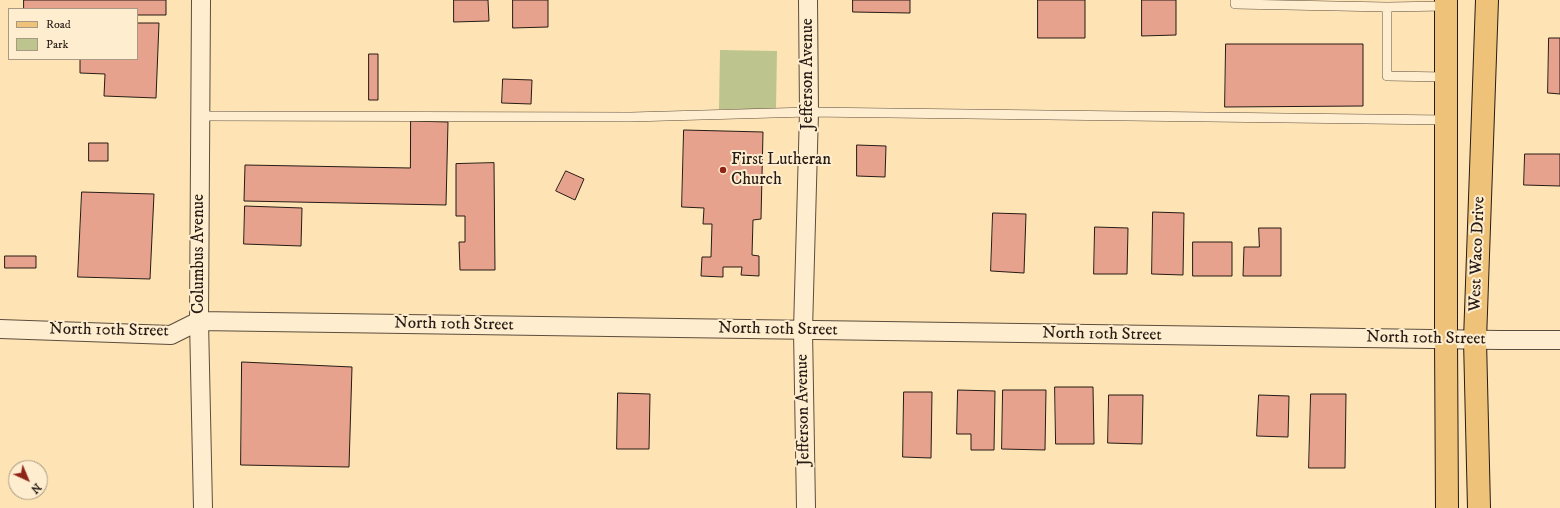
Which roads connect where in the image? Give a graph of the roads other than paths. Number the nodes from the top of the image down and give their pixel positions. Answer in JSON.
{"nodes":[{"id":1,"x":201,"y":0,"type":"edge"},
{"id":2,"x":808,"y":0,"type":"edge"},
{"id":3,"x":1235,"y":0,"type":"edge"},
{"id":4,"x":1487,"y":0,"type":"edge"},
{"id":5,"x":1321,"y":2,"type":"edge"},
{"id":6,"x":1446,"y":3,"type":"edge"},
{"id":7,"x":1387,"y":7,"type":"junction"},
{"id":8,"x":1446,"y":77,"type":"junction"},
{"id":9,"x":808,"y":112,"type":"junction"},
{"id":10,"x":200,"y":116,"type":"junction"},
{"id":11,"x":1446,"y":120,"type":"junction"},
{"id":12,"x":199,"y":321,"type":"junction"},
{"id":13,"x":0,"y":329,"type":"edge"},
{"id":14,"x":803,"y":330,"type":"junction"},
{"id":15,"x":1446,"y":340,"type":"junction"},
{"id":16,"x":1475,"y":340,"type":"junction"},
{"id":17,"x":1560,"y":340,"type":"edge"},
{"id":18,"x":203,"y":508,"type":"edge"},
{"id":19,"x":806,"y":508,"type":"edge"},
{"id":20,"x":1447,"y":508,"type":"edge"},
{"id":21,"x":1479,"y":508,"type":"edge"}],
"edges":[{"from":1,"to":10,"type":"street","name":"Columbus Avenue"},
{"from":2,"to":9,"type":"street","name":"Jefferson Avenue"},
{"from":3,"to":5,"type":"lane"},
{"from":4,"to":16,"type":"main road","name":"West Waco Drive"},
{"from":5,"to":7,"type":"lane"},
{"from":6,"to":7,"type":"lane"},
{"from":6,"to":8,"type":"main road","name":"West Waco Drive"},
{"from":7,"to":8,"type":"lane"},
{"from":8,"to":11,"type":"main road","name":"West Waco Drive"},
{"from":9,"to":10,"type":"lane"},
{"from":9,"to":11,"type":"lane"},
{"from":9,"to":14,"type":"street","name":"Jefferson Avenue"},
{"from":10,"to":12,"type":"street","name":"Columbus Avenue"},
{"from":11,"to":15,"type":"main road","name":"West Waco Drive"},
{"from":12,"to":13,"type":"street","name":"North 10th Street"},
{"from":12,"to":14,"type":"street","name":"North 10th Street"},
{"from":12,"to":18,"type":"street","name":"Columbus Avenue"},
{"from":14,"to":15,"type":"street","name":"North 10th Street"},
{"from":14,"to":19,"type":"street","name":"Jefferson Avenue"},
{"from":15,"to":16,"type":"street","name":"North 10th Street"},
{"from":15,"to":20,"type":"main road","name":"West Waco Drive"},
{"from":16,"to":17,"type":"street","name":"North 10th Street"},
{"from":16,"to":21,"type":"main road","name":"West Waco Drive"}]}
